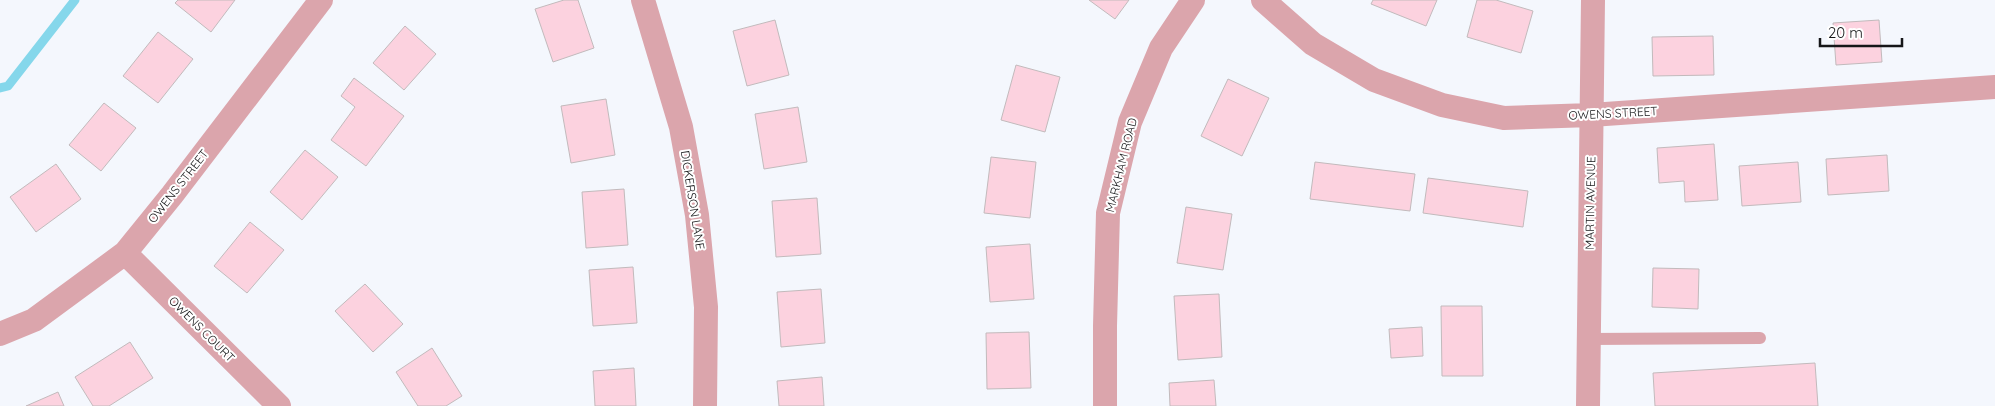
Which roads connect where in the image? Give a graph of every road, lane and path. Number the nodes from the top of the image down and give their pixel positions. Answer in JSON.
{"nodes":[{"id":1,"x":321,"y":0,"type":"edge"},
{"id":2,"x":643,"y":0,"type":"edge"},
{"id":3,"x":1193,"y":0,"type":"edge"},
{"id":4,"x":1263,"y":0,"type":"edge"},
{"id":5,"x":1593,"y":0,"type":"edge"},
{"id":6,"x":1995,"y":87,"type":"edge"},
{"id":7,"x":1591,"y":115,"type":"junction"},
{"id":8,"x":125,"y":253,"type":"junction"},
{"id":9,"x":0,"y":334,"type":"edge"},
{"id":10,"x":1760,"y":338,"type":"dead end"},
{"id":11,"x":1588,"y":339,"type":"junction"},
{"id":12,"x":279,"y":406,"type":"edge"},
{"id":13,"x":705,"y":406,"type":"edge"},
{"id":14,"x":1105,"y":406,"type":"edge"},
{"id":15,"x":1588,"y":406,"type":"edge"}],
"edges":[{"from":1,"to":8,"type":"street","name":"OWENS STREET"},
{"from":2,"to":13,"type":"street","name":"DICKERSON LANE"},
{"from":3,"to":14,"type":"street","name":"MARKHAM ROAD"},
{"from":4,"to":7,"type":"street","name":"OWENS STREET"},
{"from":5,"to":7,"type":"street","name":"MARTIN AVENUE"},
{"from":6,"to":7,"type":"street","name":"OWENS STREET"},
{"from":7,"to":11,"type":"street","name":"MARTIN AVENUE"},
{"from":8,"to":9,"type":"street","name":"OWENS STREET"},
{"from":8,"to":12,"type":"street","name":"OWENS COURT"},
{"from":10,"to":11,"type":"lane"},
{"from":11,"to":15,"type":"street","name":"MARTIN AVENUE"}]}
